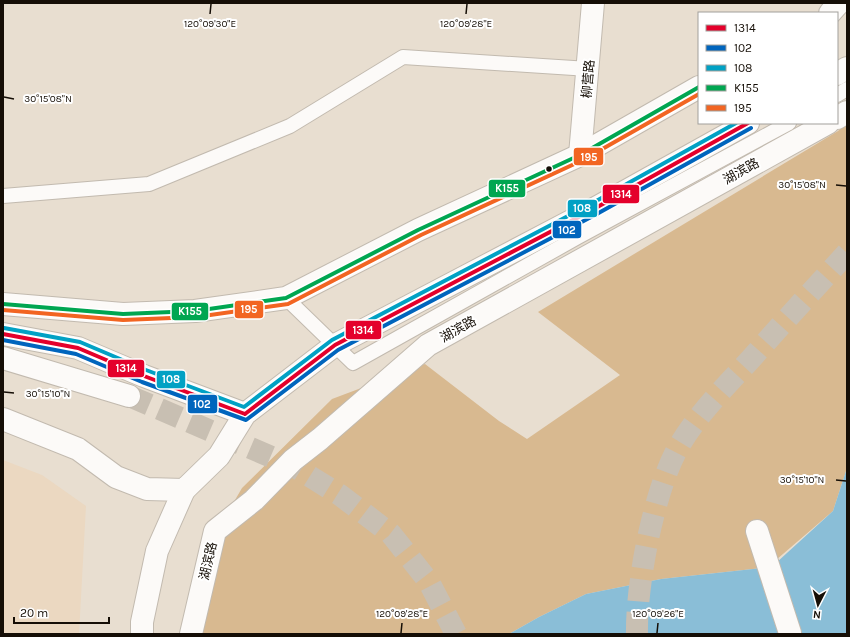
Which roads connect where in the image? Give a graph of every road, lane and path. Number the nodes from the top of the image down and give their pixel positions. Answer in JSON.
{"nodes":[{"id":1,"x":593,"y":3,"type":"edge"},
{"id":2,"x":839,"y":3,"type":"edge"},
{"id":3,"x":831,"y":12,"type":"edge"},
{"id":4,"x":847,"y":68,"type":"edge"},
{"id":5,"x":589,"y":69,"type":"junction"},
{"id":6,"x":838,"y":73,"type":"edge"},
{"id":7,"x":698,"y":88,"type":"edge"},
{"id":8,"x":847,"y":89,"type":"edge"},
{"id":9,"x":838,"y":94,"type":"edge"},
{"id":10,"x":847,"y":112,"type":"edge"},
{"id":11,"x":838,"y":117,"type":"edge"},
{"id":12,"x":746,"y":124,"type":"edge"},
{"id":13,"x":787,"y":124,"type":"edge"},
{"id":14,"x":826,"y":124,"type":"edge"},
{"id":15,"x":580,"y":155,"type":"junction"},
{"id":16,"x":3,"y":196,"type":"edge"},
{"id":17,"x":286,"y":298,"type":"junction"},
{"id":18,"x":3,"y":304,"type":"edge"},
{"id":19,"x":3,"y":334,"type":"edge"},
{"id":20,"x":335,"y":345,"type":"junction"},
{"id":21,"x":3,"y":358,"type":"edge"},
{"id":22,"x":129,"y":396,"type":"tunnel mouth"},
{"id":23,"x":244,"y":414,"type":"junction"},
{"id":24,"x":3,"y":419,"type":"edge"},
{"id":25,"x":184,"y":490,"type":"junction"},
{"id":26,"x":757,"y":531,"type":"dead end"},
{"id":27,"x":790,"y":633,"type":"dead end"},
{"id":28,"x":142,"y":634,"type":"edge"},
{"id":29,"x":191,"y":634,"type":"edge"}],
"edges":[{"from":1,"to":5,"type":"main road","name":"柳营路"},
{"from":2,"to":3,"type":"main road"},
{"from":4,"to":6,"type":"main road"},
{"from":5,"to":15,"type":"main road","name":"柳营路"},
{"from":5,"to":16,"type":"lane"},
{"from":7,"to":15,"type":"main road"},
{"from":8,"to":9,"type":"lane"},
{"from":10,"to":11,"type":"main road"},
{"from":12,"to":20,"type":"main road"},
{"from":13,"to":20,"type":"lane"},
{"from":14,"to":29,"type":"main road","name":"湖滨路"},
{"from":15,"to":17,"type":"main road"},
{"from":17,"to":18,"type":"main road"},
{"from":17,"to":20,"type":"lane"},
{"from":19,"to":23,"type":"main road"},
{"from":20,"to":23,"type":"main road"},
{"from":21,"to":22,"type":"main road"},
{"from":23,"to":25,"type":"main road"},
{"from":24,"to":25,"type":"main road"},
{"from":25,"to":28,"type":"main road"},
{"from":26,"to":27,"type":"main road"}]}
